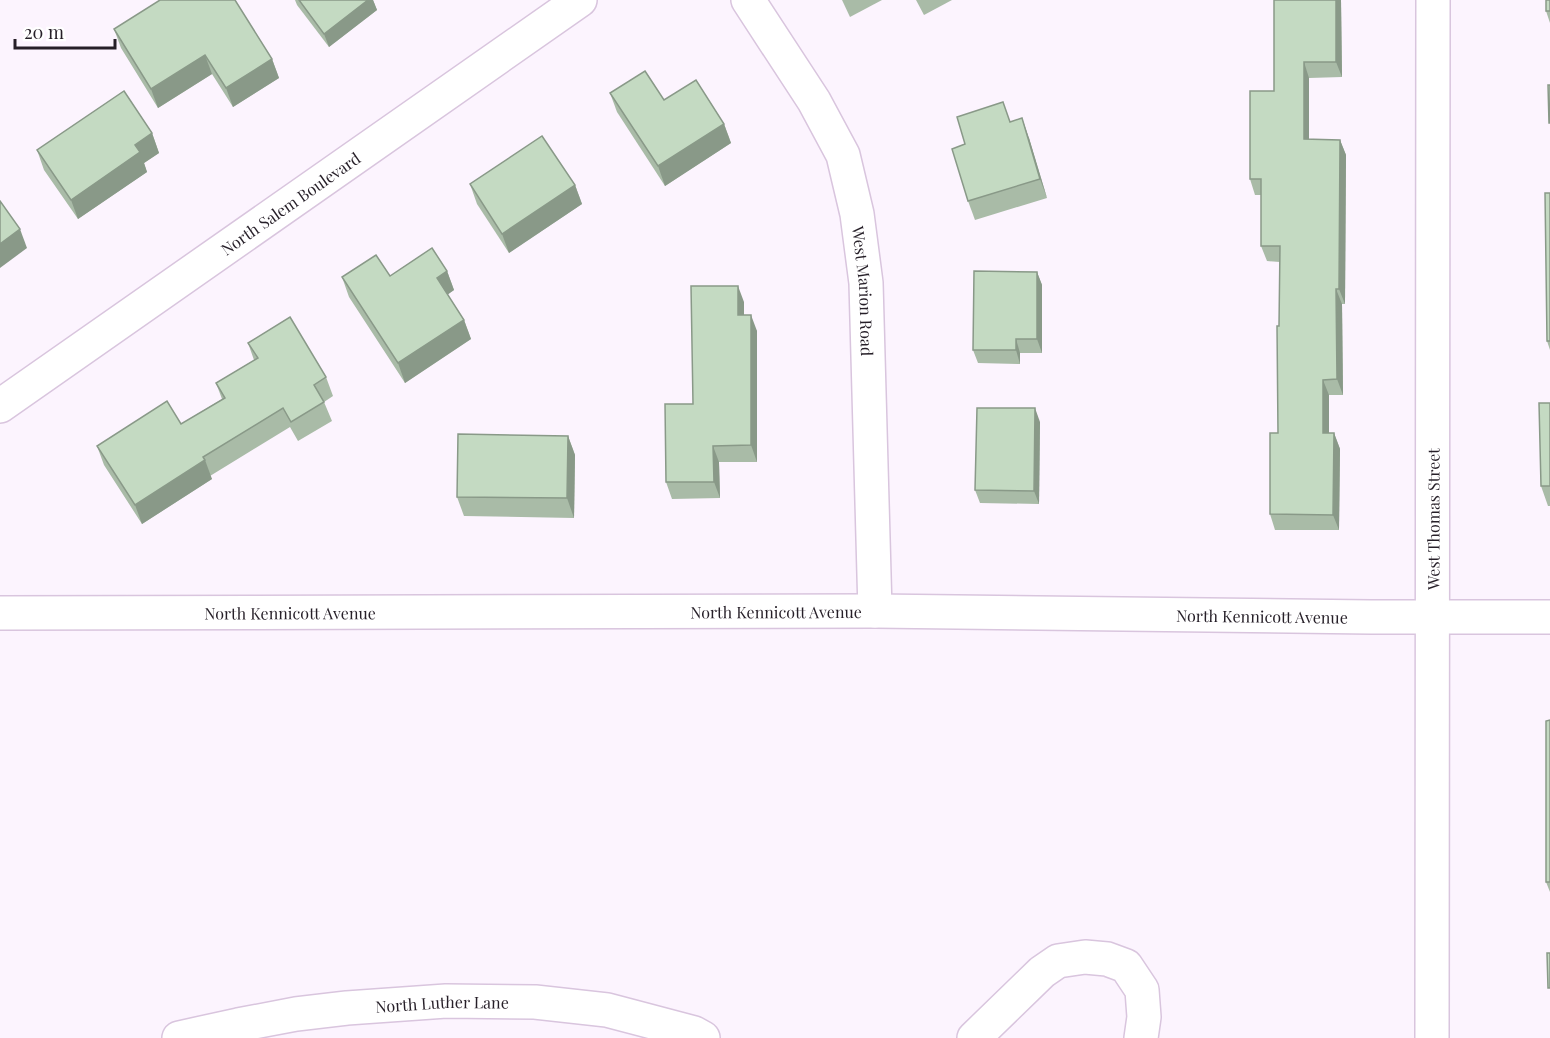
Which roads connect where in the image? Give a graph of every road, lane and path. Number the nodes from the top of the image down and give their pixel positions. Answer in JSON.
{"nodes":[{"id":1,"x":580,"y":0,"type":"edge"},
{"id":2,"x":748,"y":0,"type":"edge"},
{"id":3,"x":1433,"y":0,"type":"edge"},
{"id":4,"x":0,"y":405,"type":"edge"},
{"id":5,"x":875,"y":611,"type":"junction"},
{"id":6,"x":0,"y":613,"type":"edge"},
{"id":7,"x":1432,"y":617,"type":"junction"},
{"id":8,"x":1550,"y":617,"type":"edge"},
{"id":9,"x":179,"y":1038,"type":"edge"},
{"id":10,"x":703,"y":1038,"type":"edge"},
{"id":11,"x":974,"y":1038,"type":"edge"},
{"id":12,"x":1141,"y":1038,"type":"edge"},
{"id":13,"x":1432,"y":1038,"type":"edge"}],
"edges":[{"from":1,"to":4,"type":"street","name":"North Salem Boulevard"},
{"from":2,"to":5,"type":"street","name":"West Marion Road"},
{"from":3,"to":7,"type":"street","name":"West Thomas Street"},
{"from":5,"to":6,"type":"street","name":"North Kennicott Avenue"},
{"from":5,"to":7,"type":"street","name":"North Kennicott Avenue"},
{"from":7,"to":8,"type":"street","name":"North Kennicott Avenue"},
{"from":7,"to":13,"type":"street","name":"West Thomas Street"},
{"from":9,"to":10,"type":"street","name":"North Luther Lane"},
{"from":11,"to":12,"type":"street"}]}
